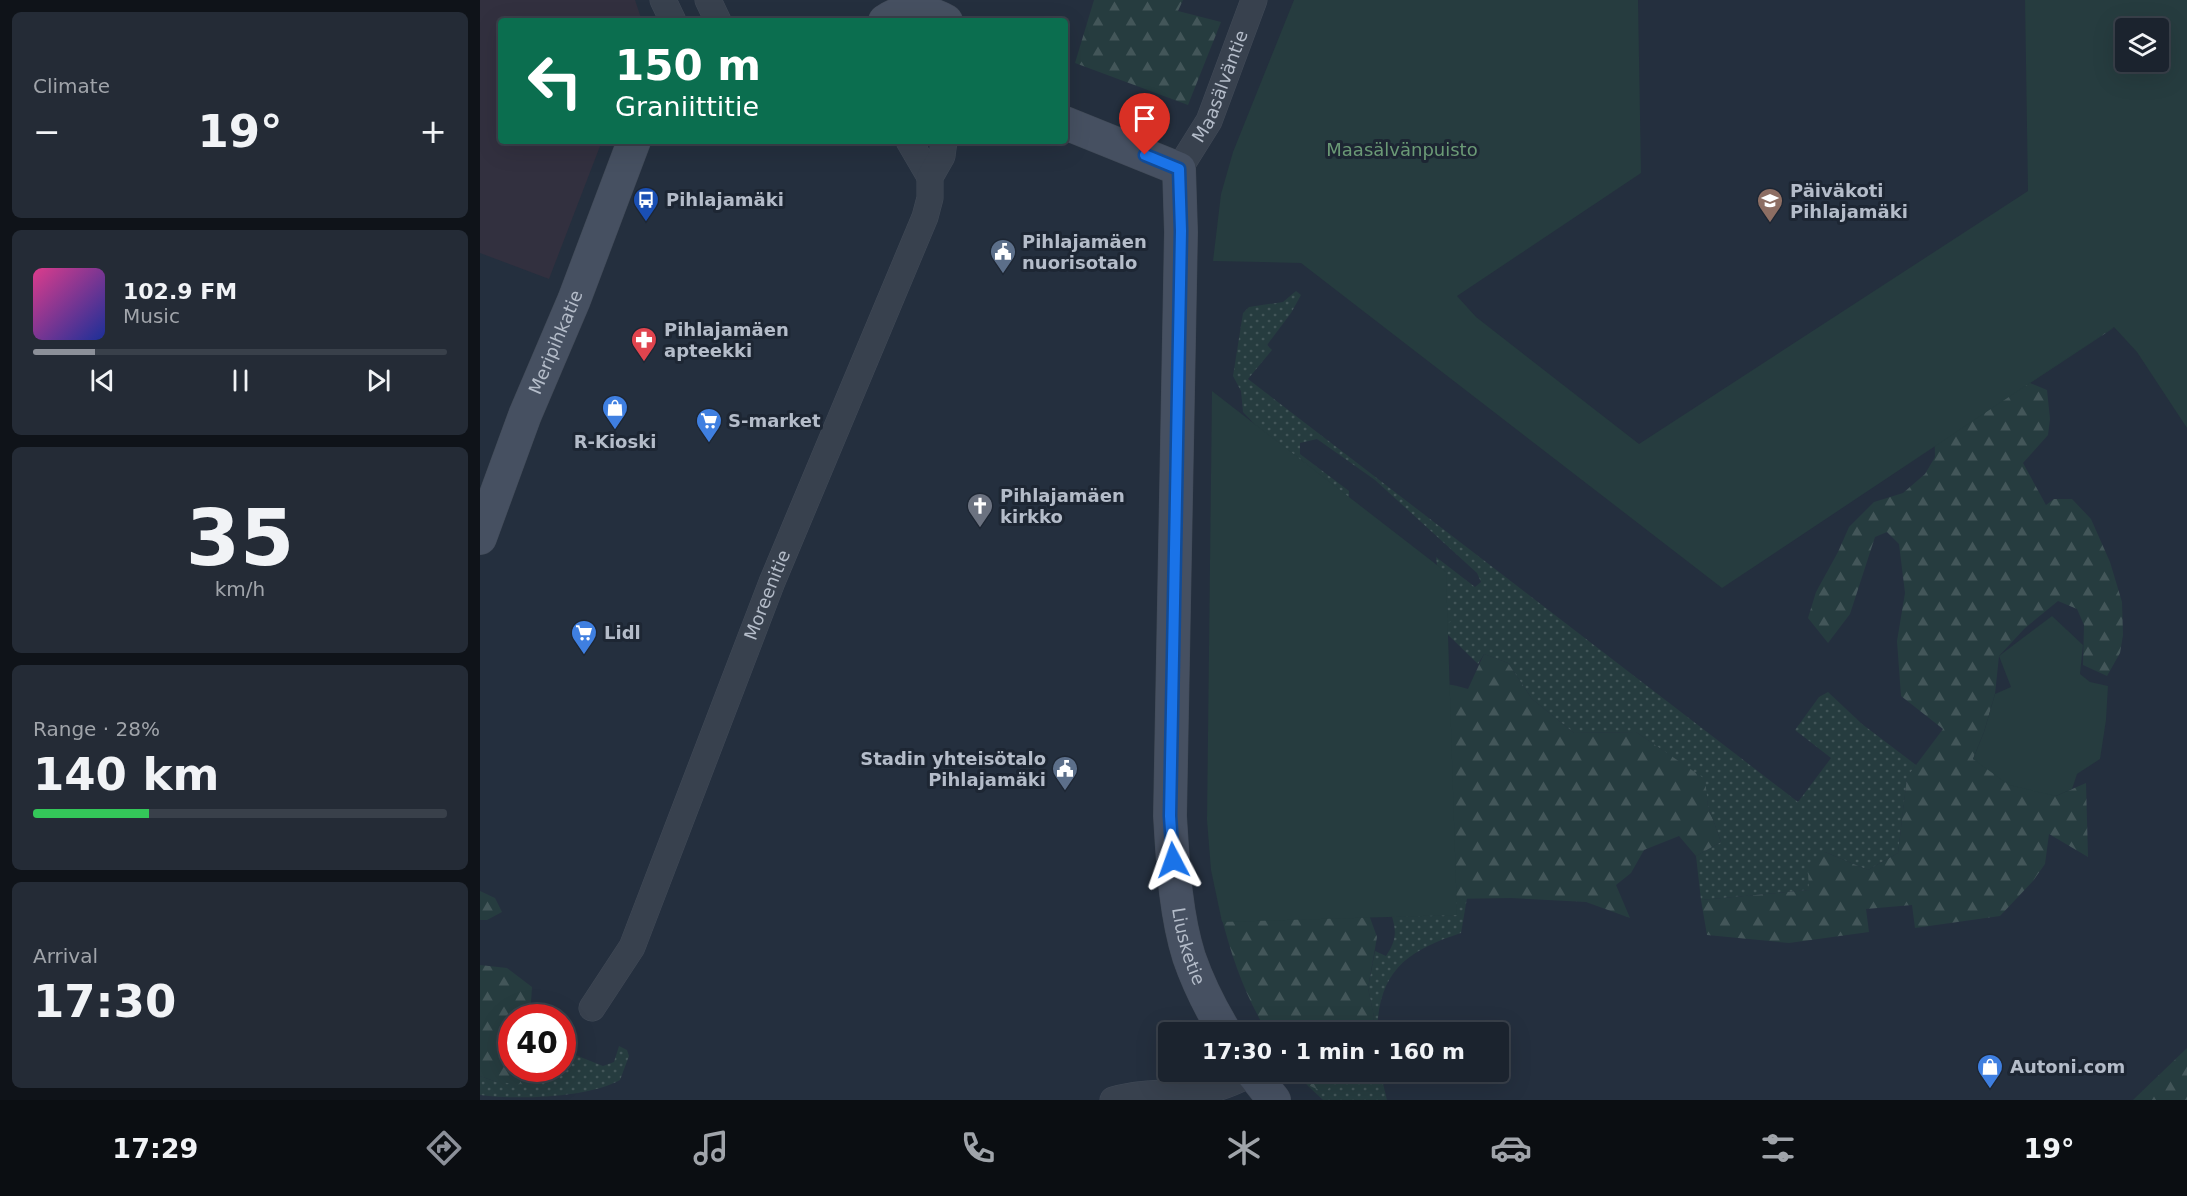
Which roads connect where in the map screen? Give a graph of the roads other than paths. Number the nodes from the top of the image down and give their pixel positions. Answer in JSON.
{"nodes":[{"id":1,"x":663,"y":0,"type":"edge"},
{"id":2,"x":708,"y":0,"type":"edge"},
{"id":3,"x":960,"y":0,"type":"edge"},
{"id":4,"x":1254,"y":0,"type":"edge"},
{"id":5,"x":899,"y":11,"type":"edge"},
{"id":6,"x":672,"y":18,"type":"edge"},
{"id":7,"x":717,"y":18,"type":"edge"},
{"id":8,"x":939,"y":18,"type":"edge"},
{"id":9,"x":957,"y":18,"type":"edge"},
{"id":10,"x":1068,"y":124,"type":"edge"},
{"id":11,"x":635,"y":144,"type":"edge"},
{"id":12,"x":911,"y":144,"type":"edge"},
{"id":13,"x":944,"y":144,"type":"edge"},
{"id":14,"x":1179,"y":169,"type":"junction"},
{"id":15,"x":930,"y":177,"type":"junction"},
{"id":16,"x":480,"y":538,"type":"edge"},
{"id":17,"x":592,"y":1008,"type":"dead end"},
{"id":18,"x":1219,"y":1022,"type":"edge"},
{"id":19,"x":1233,"y":1082,"type":"edge"},
{"id":20,"x":1260,"y":1082,"type":"edge"},
{"id":21,"x":1113,"y":1100,"type":"edge"},
{"id":22,"x":1274,"y":1100,"type":"edge"}],
"edges":[{"from":1,"to":6,"type":"street"},
{"from":2,"to":7,"type":"street"},
{"from":3,"to":9,"type":"street"},
{"from":4,"to":14,"type":"street","name":"Maasälväntie"},
{"from":5,"to":8,"type":"street"},
{"from":10,"to":14,"type":"street"},
{"from":11,"to":16,"type":"street","name":"Meripihkatie"},
{"from":12,"to":15,"type":"street"},
{"from":13,"to":15,"type":"street","name":"Moreenitie"},
{"from":14,"to":18,"type":"street","name":"Liusketie"},
{"from":15,"to":17,"type":"street","name":"Moreenitie"},
{"from":19,"to":21,"type":"street"},
{"from":20,"to":22,"type":"street"}]}
